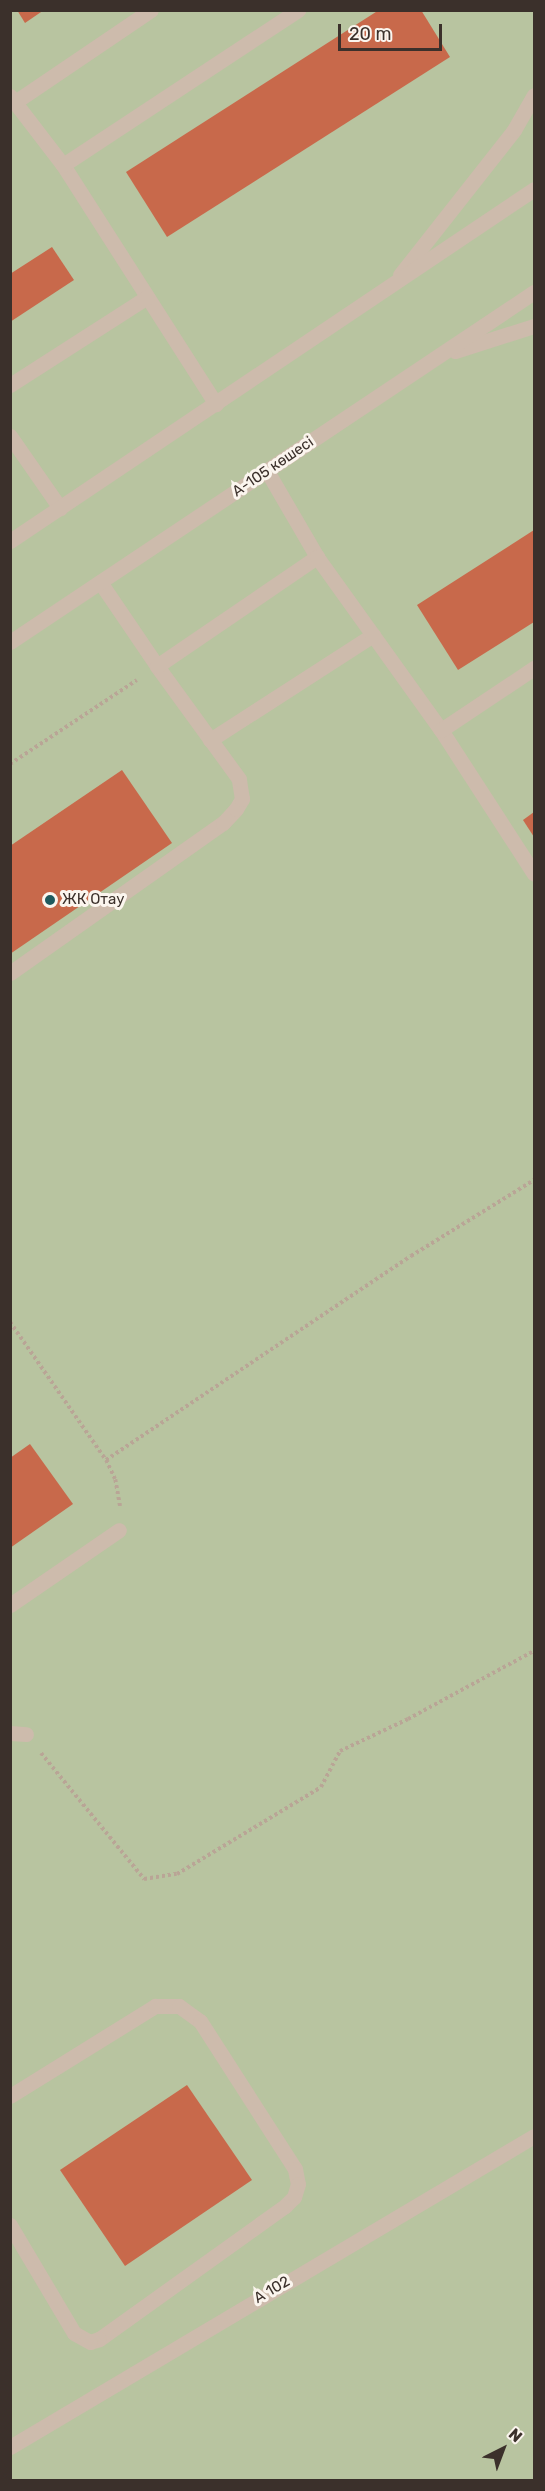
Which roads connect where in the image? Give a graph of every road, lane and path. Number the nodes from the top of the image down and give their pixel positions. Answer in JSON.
{"nodes":[{"id":1,"x":151,"y":10,"type":"edge"},
{"id":2,"x":298,"y":10,"type":"edge"},
{"id":3,"x":534,"y":94,"type":"edge"},
{"id":4,"x":13,"y":99,"type":"edge"},
{"id":5,"x":63,"y":165,"type":"junction"},
{"id":6,"x":534,"y":189,"type":"edge"},
{"id":7,"x":391,"y":285,"type":"junction"},
{"id":8,"x":534,"y":292,"type":"edge"},
{"id":9,"x":147,"y":297,"type":"junction"},
{"id":10,"x":534,"y":326,"type":"edge"},
{"id":11,"x":438,"y":357,"type":"junction"},
{"id":12,"x":10,"y":385,"type":"edge"},
{"id":13,"x":216,"y":404,"type":"junction"},
{"id":14,"x":10,"y":436,"type":"edge"},
{"id":15,"x":267,"y":471,"type":"junction"},
{"id":16,"x":60,"y":508,"type":"junction"},
{"id":17,"x":11,"y":541,"type":"edge"},
{"id":18,"x":317,"y":557,"type":"junction"},
{"id":19,"x":100,"y":582,"type":"junction"},
{"id":20,"x":373,"y":635,"type":"junction"},
{"id":21,"x":10,"y":642,"type":"edge"},
{"id":22,"x":158,"y":666,"type":"junction"},
{"id":23,"x":534,"y":668,"type":"edge"},
{"id":24,"x":441,"y":730,"type":"junction"},
{"id":25,"x":210,"y":740,"type":"junction"},
{"id":26,"x":10,"y":764,"type":"edge"},
{"id":27,"x":534,"y":874,"type":"edge"},
{"id":28,"x":10,"y":973,"type":"edge"},
{"id":29,"x":534,"y":1180,"type":"edge"},
{"id":30,"x":10,"y":1322,"type":"edge"},
{"id":31,"x":106,"y":1460,"type":"junction"},
{"id":32,"x":119,"y":1530,"type":"joint"},
{"id":33,"x":10,"y":1605,"type":"edge"},
{"id":34,"x":534,"y":1651,"type":"edge"},
{"id":35,"x":18,"y":1734,"type":"edge"},
{"id":36,"x":10,"y":2096,"type":"edge"},
{"id":37,"x":534,"y":2136,"type":"edge"},
{"id":38,"x":10,"y":2225,"type":"edge"},
{"id":39,"x":10,"y":2447,"type":"edge"}],
"edges":[{"from":1,"to":4,"type":"street"},
{"from":2,"to":5,"type":"street"},
{"from":3,"to":7,"type":"street"},
{"from":4,"to":5,"type":"street"},
{"from":5,"to":9,"type":"street"},
{"from":6,"to":7,"type":"street"},
{"from":7,"to":13,"type":"street"},
{"from":8,"to":11,"type":"street","name":"А-105 көшесі"},
{"from":9,"to":12,"type":"street"},
{"from":9,"to":13,"type":"street"},
{"from":10,"to":11,"type":"street"},
{"from":11,"to":15,"type":"street","name":"А-105 көшесі"},
{"from":13,"to":16,"type":"street"},
{"from":14,"to":16,"type":"street"},
{"from":15,"to":18,"type":"street"},
{"from":15,"to":19,"type":"street","name":"А-105 көшесі"},
{"from":16,"to":17,"type":"street"},
{"from":18,"to":20,"type":"street"},
{"from":18,"to":22,"type":"street"},
{"from":19,"to":21,"type":"street","name":"А-105 көшесі"},
{"from":19,"to":22,"type":"street"},
{"from":20,"to":24,"type":"street"},
{"from":20,"to":25,"type":"street"},
{"from":22,"to":25,"type":"street"},
{"from":22,"to":26,"type":"path"},
{"from":23,"to":24,"type":"street"},
{"from":24,"to":27,"type":"street"},
{"from":25,"to":28,"type":"street"},
{"from":29,"to":31,"type":"path"},
{"from":30,"to":31,"type":"path"},
{"from":31,"to":32,"type":"path"},
{"from":32,"to":33,"type":"street"},
{"from":34,"to":35,"type":"path"},
{"from":36,"to":38,"type":"street"},
{"from":37,"to":39,"type":"street","name":"А 102"}]}
